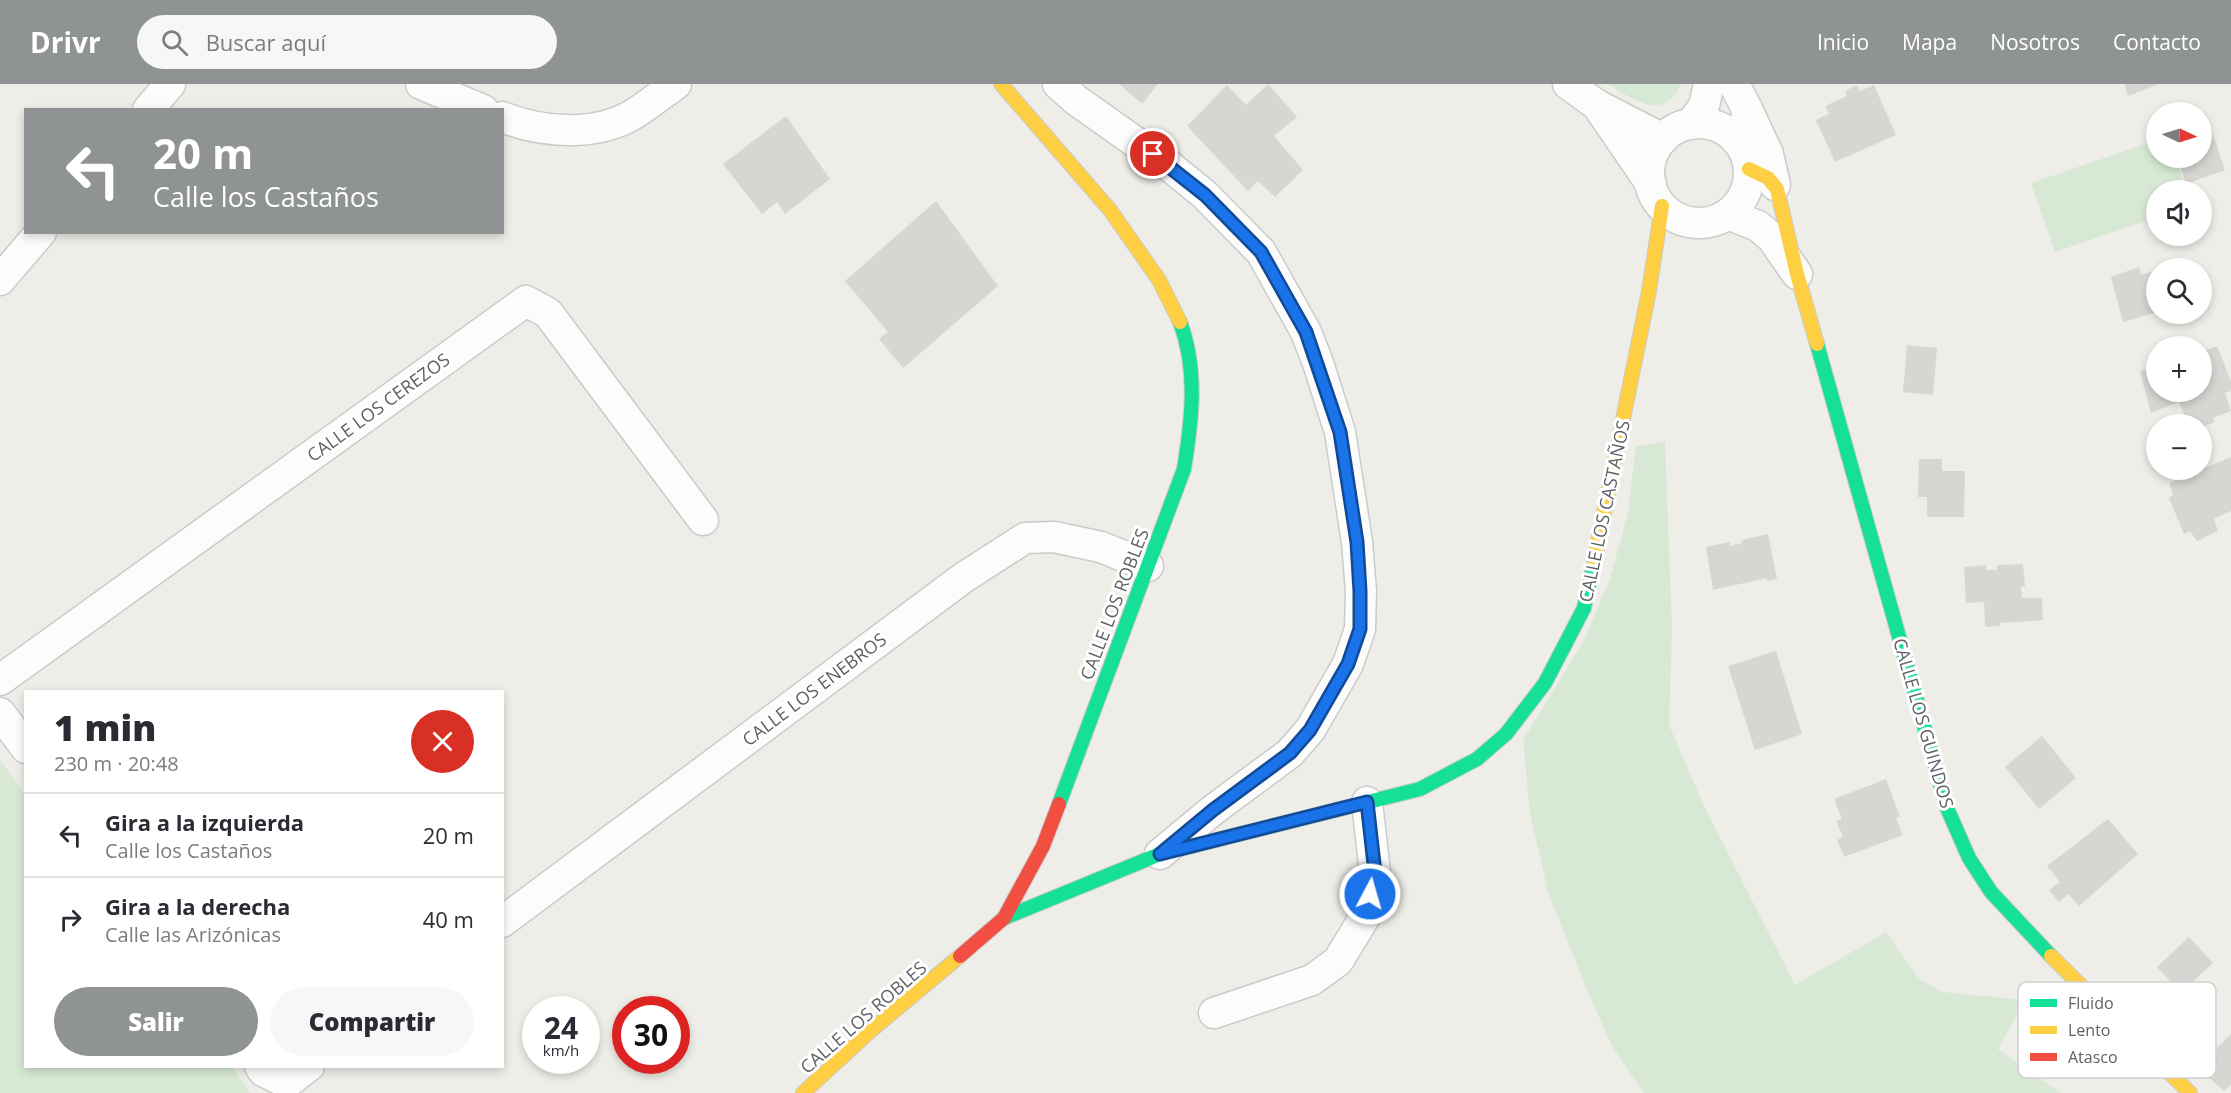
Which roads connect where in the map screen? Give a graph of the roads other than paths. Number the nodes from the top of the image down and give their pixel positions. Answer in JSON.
{"nodes":[{"id":1,"x":170,"y":84,"type":"edge"},
{"id":2,"x":421,"y":84,"type":"edge"},
{"id":3,"x":676,"y":84,"type":"edge"},
{"id":4,"x":1001,"y":84,"type":"edge"},
{"id":5,"x":1058,"y":84,"type":"edge"},
{"id":6,"x":1568,"y":84,"type":"edge"},
{"id":7,"x":1709,"y":84,"type":"edge"},
{"id":8,"x":1741,"y":97,"type":"edge"},
{"id":9,"x":1597,"y":105,"type":"junction"},
{"id":10,"x":150,"y":108,"type":"edge"},
{"id":11,"x":478,"y":108,"type":"edge"},
{"id":12,"x":504,"y":118,"type":"edge"},
{"id":13,"x":1690,"y":124,"type":"junction"},
{"id":14,"x":1663,"y":139,"type":"junction"},
{"id":15,"x":1746,"y":159,"type":"junction"},
{"id":16,"x":1775,"y":184,"type":"junction"},
{"id":17,"x":1656,"y":195,"type":"junction"},
{"id":18,"x":1728,"y":214,"type":"junction"},
{"id":19,"x":1689,"y":222,"type":"junction"},
{"id":20,"x":39,"y":234,"type":"edge"},
{"id":21,"x":1797,"y":274,"type":"junction"},
{"id":22,"x":0,"y":280,"type":"edge"},
{"id":23,"x":1649,"y":291,"type":"junction"},
{"id":24,"x":703,"y":520,"type":"dead end"},
{"id":25,"x":1148,"y":567,"type":"junction"},
{"id":26,"x":0,"y":680,"type":"edge"},
{"id":27,"x":0,"y":713,"type":"edge"},
{"id":28,"x":24,"y":745,"type":"edge"},
{"id":29,"x":1367,"y":802,"type":"junction"},
{"id":30,"x":1160,"y":854,"type":"junction"},
{"id":31,"x":1004,"y":918,"type":"junction"},
{"id":32,"x":504,"y":921,"type":"edge"},
{"id":33,"x":2077,"y":982,"type":"edge"},
{"id":34,"x":1214,"y":1013,"type":"dead end"},
{"id":35,"x":261,"y":1068,"type":"edge"},
{"id":36,"x":306,"y":1068,"type":"edge"},
{"id":37,"x":2175,"y":1078,"type":"edge"},
{"id":38,"x":803,"y":1093,"type":"edge"},
{"id":39,"x":2190,"y":1093,"type":"edge"}],
"edges":[{"from":1,"to":10,"type":"street"},
{"from":2,"to":11,"type":"street"},
{"from":3,"to":12,"type":"street"},
{"from":4,"to":25,"type":"street","name":"CALLE LOS ROBLES"},
{"from":5,"to":30,"type":"street"},
{"from":6,"to":9,"type":"street"},
{"from":7,"to":13,"type":"street"},
{"from":8,"to":15,"type":"street"},
{"from":8,"to":16,"type":"street"},
{"from":9,"to":14,"type":"street"},
{"from":9,"to":17,"type":"street"},
{"from":13,"to":14,"type":"street"},
{"from":13,"to":15,"type":"street"},
{"from":14,"to":17,"type":"street"},
{"from":15,"to":16,"type":"street"},
{"from":15,"to":18,"type":"street"},
{"from":16,"to":21,"type":"street","name":"CALLE LOS GUINDOS"},
{"from":17,"to":19,"type":"street"},
{"from":17,"to":23,"type":"street","name":"CALLE LOS CASTAÑOS"},
{"from":18,"to":19,"type":"street"},
{"from":18,"to":21,"type":"street","name":"CALLE LOS GUINDOS"},
{"from":19,"to":23,"type":"street","name":"CALLE LOS CASTAÑOS"},
{"from":20,"to":22,"type":"street"},
{"from":21,"to":33,"type":"street","name":"CALLE LOS GUINDOS"},
{"from":23,"to":29,"type":"street","name":"CALLE LOS CASTAÑOS"},
{"from":24,"to":26,"type":"street","name":"CALLE LOS CEREZOS"},
{"from":25,"to":31,"type":"street","name":"CALLE LOS ROBLES"},
{"from":25,"to":32,"type":"street","name":"CALLE LOS ENEBROS"},
{"from":27,"to":28,"type":"street"},
{"from":29,"to":30,"type":"street","name":"CALLE LOS CASTAÑOS"},
{"from":29,"to":34,"type":"street"},
{"from":30,"to":31,"type":"street","name":"CALLE LOS CASTAÑOS"},
{"from":31,"to":38,"type":"street","name":"CALLE LOS ROBLES"},
{"from":35,"to":36,"type":"street"},
{"from":37,"to":39,"type":"street","name":"CALLE LOS GUINDOS"}]}
